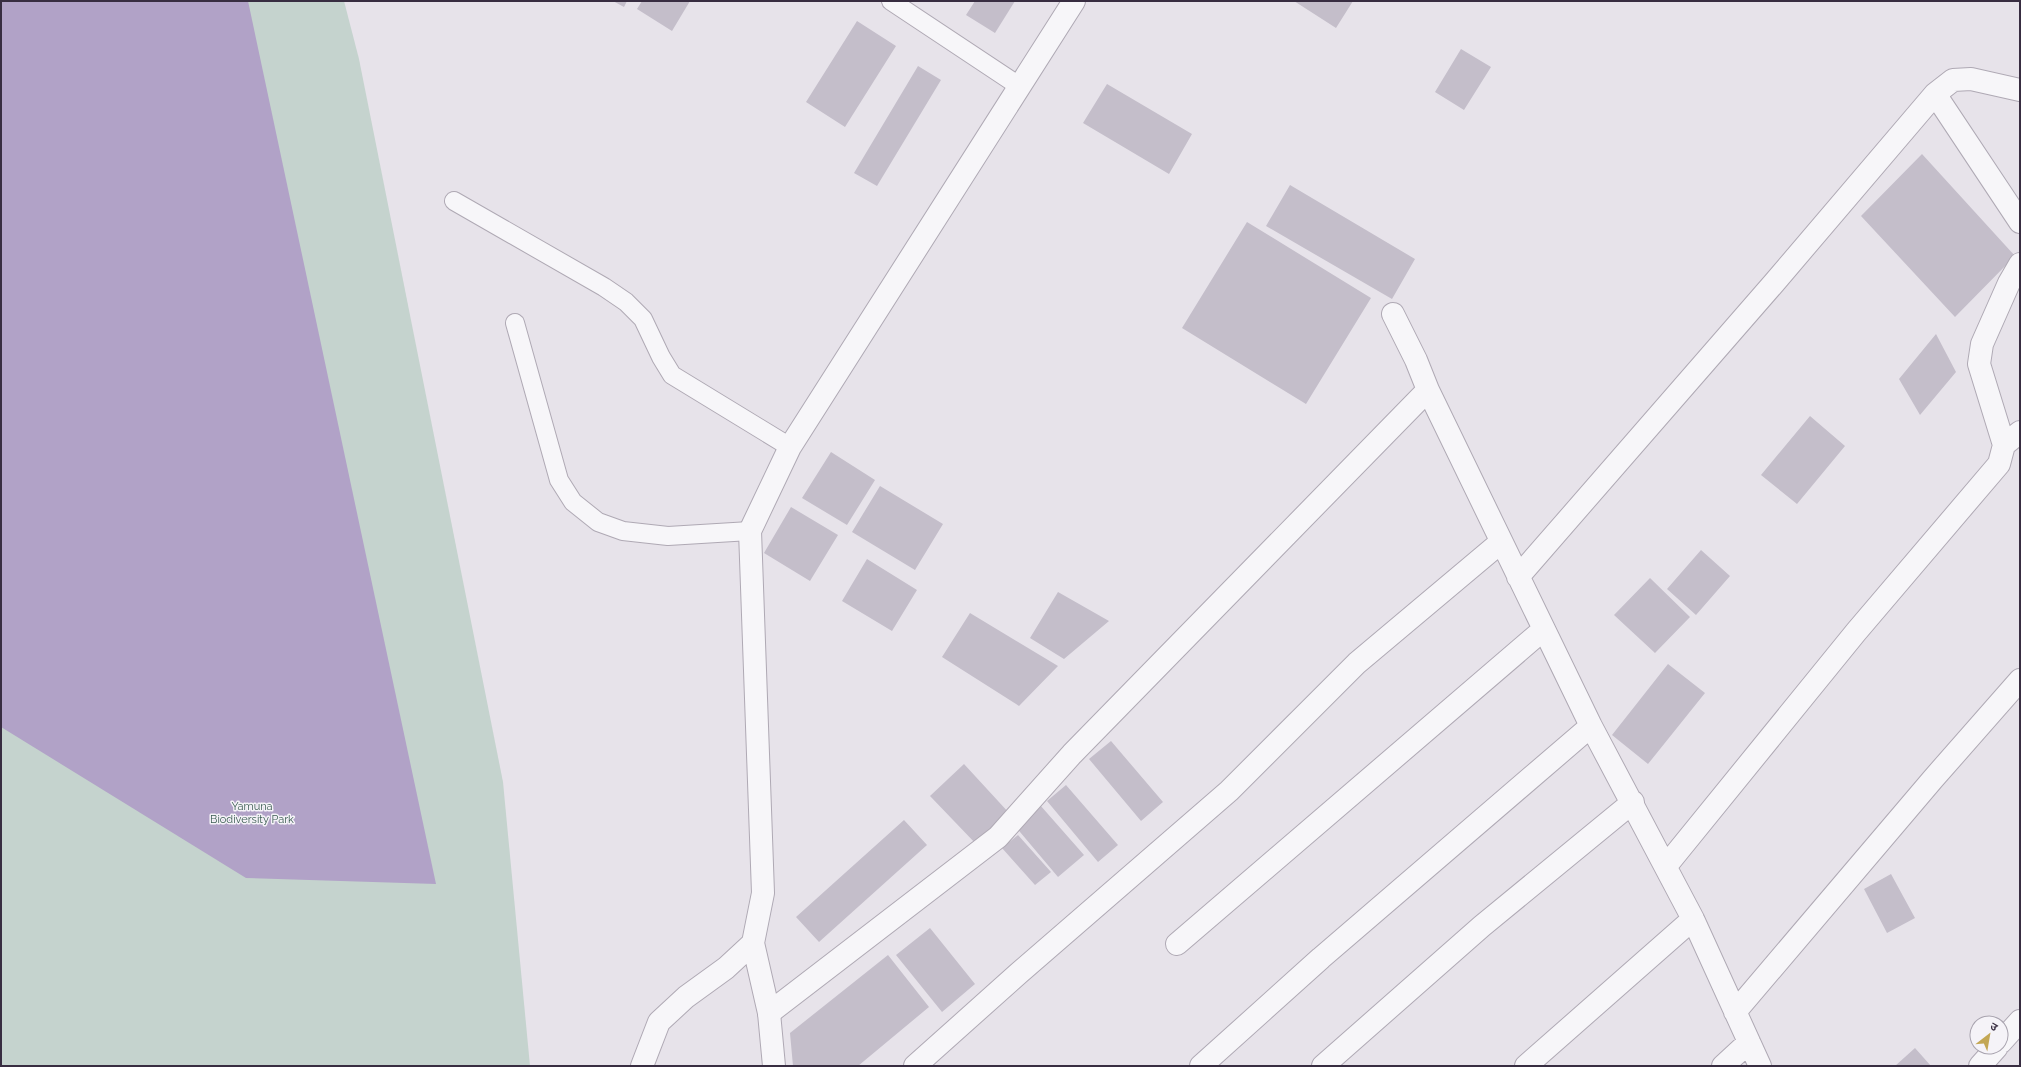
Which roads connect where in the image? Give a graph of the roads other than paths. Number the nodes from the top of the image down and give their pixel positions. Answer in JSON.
{"nodes":[{"id":1,"x":891,"y":1,"type":"edge"},
{"id":2,"x":1074,"y":1,"type":"edge"},
{"id":3,"x":1019,"y":86,"type":"junction"},
{"id":4,"x":2020,"y":90,"type":"edge"},
{"id":5,"x":1935,"y":94,"type":"junction"},
{"id":6,"x":454,"y":201,"type":"dead end"},
{"id":7,"x":2020,"y":222,"type":"edge"},
{"id":8,"x":2020,"y":264,"type":"edge"},
{"id":9,"x":1392,"y":314,"type":"dead end"},
{"id":10,"x":515,"y":323,"type":"dead end"},
{"id":11,"x":1428,"y":390,"type":"junction"},
{"id":12,"x":2012,"y":439,"type":"edge"},
{"id":13,"x":790,"y":447,"type":"junction"},
{"id":14,"x":750,"y":531,"type":"junction"},
{"id":15,"x":1502,"y":542,"type":"junction"},
{"id":16,"x":1518,"y":577,"type":"junction"},
{"id":17,"x":1543,"y":630,"type":"junction"},
{"id":18,"x":2020,"y":680,"type":"edge"},
{"id":19,"x":1591,"y":726,"type":"junction"},
{"id":20,"x":1633,"y":802,"type":"junction"},
{"id":21,"x":1666,"y":866,"type":"junction"},
{"id":22,"x":1693,"y":919,"type":"junction"},
{"id":23,"x":753,"y":943,"type":"junction"},
{"id":24,"x":1177,"y":944,"type":"dead end"},
{"id":25,"x":1735,"y":1012,"type":"junction"},
{"id":26,"x":769,"y":1014,"type":"junction"},
{"id":27,"x":2020,"y":1021,"type":"edge"},
{"id":28,"x":2009,"y":1033,"type":"edge"},
{"id":29,"x":1748,"y":1042,"type":"junction"},
{"id":30,"x":1990,"y":1055,"type":"edge"},
{"id":31,"x":642,"y":1066,"type":"edge"},
{"id":32,"x":774,"y":1066,"type":"edge"},
{"id":33,"x":915,"y":1066,"type":"edge"},
{"id":34,"x":1200,"y":1066,"type":"edge"},
{"id":35,"x":1323,"y":1066,"type":"edge"},
{"id":36,"x":1526,"y":1066,"type":"edge"},
{"id":37,"x":1723,"y":1066,"type":"edge"},
{"id":38,"x":1760,"y":1066,"type":"edge"},
{"id":39,"x":1980,"y":1066,"type":"edge"}],
"edges":[{"from":1,"to":3,"type":"lane"},
{"from":2,"to":3,"type":"street"},
{"from":3,"to":13,"type":"street"},
{"from":4,"to":5,"type":"street"},
{"from":5,"to":7,"type":"street"},
{"from":5,"to":16,"type":"street"},
{"from":6,"to":13,"type":"lane"},
{"from":8,"to":12,"type":"street"},
{"from":9,"to":11,"type":"street"},
{"from":10,"to":14,"type":"lane"},
{"from":11,"to":15,"type":"street"},
{"from":11,"to":26,"type":"street"},
{"from":12,"to":21,"type":"street"},
{"from":13,"to":14,"type":"street"},
{"from":14,"to":23,"type":"street"},
{"from":15,"to":16,"type":"street"},
{"from":15,"to":33,"type":"street"},
{"from":16,"to":17,"type":"street"},
{"from":17,"to":19,"type":"street"},
{"from":17,"to":24,"type":"street"},
{"from":18,"to":25,"type":"street"},
{"from":19,"to":20,"type":"street"},
{"from":19,"to":34,"type":"street"},
{"from":20,"to":21,"type":"street"},
{"from":20,"to":35,"type":"street"},
{"from":21,"to":22,"type":"street"},
{"from":22,"to":25,"type":"street"},
{"from":22,"to":36,"type":"street"},
{"from":23,"to":26,"type":"street"},
{"from":23,"to":31,"type":"street"},
{"from":25,"to":29,"type":"street"},
{"from":26,"to":32,"type":"street"},
{"from":27,"to":28,"type":"street"},
{"from":29,"to":37,"type":"street"},
{"from":29,"to":38,"type":"street"},
{"from":30,"to":39,"type":"street"}]}
